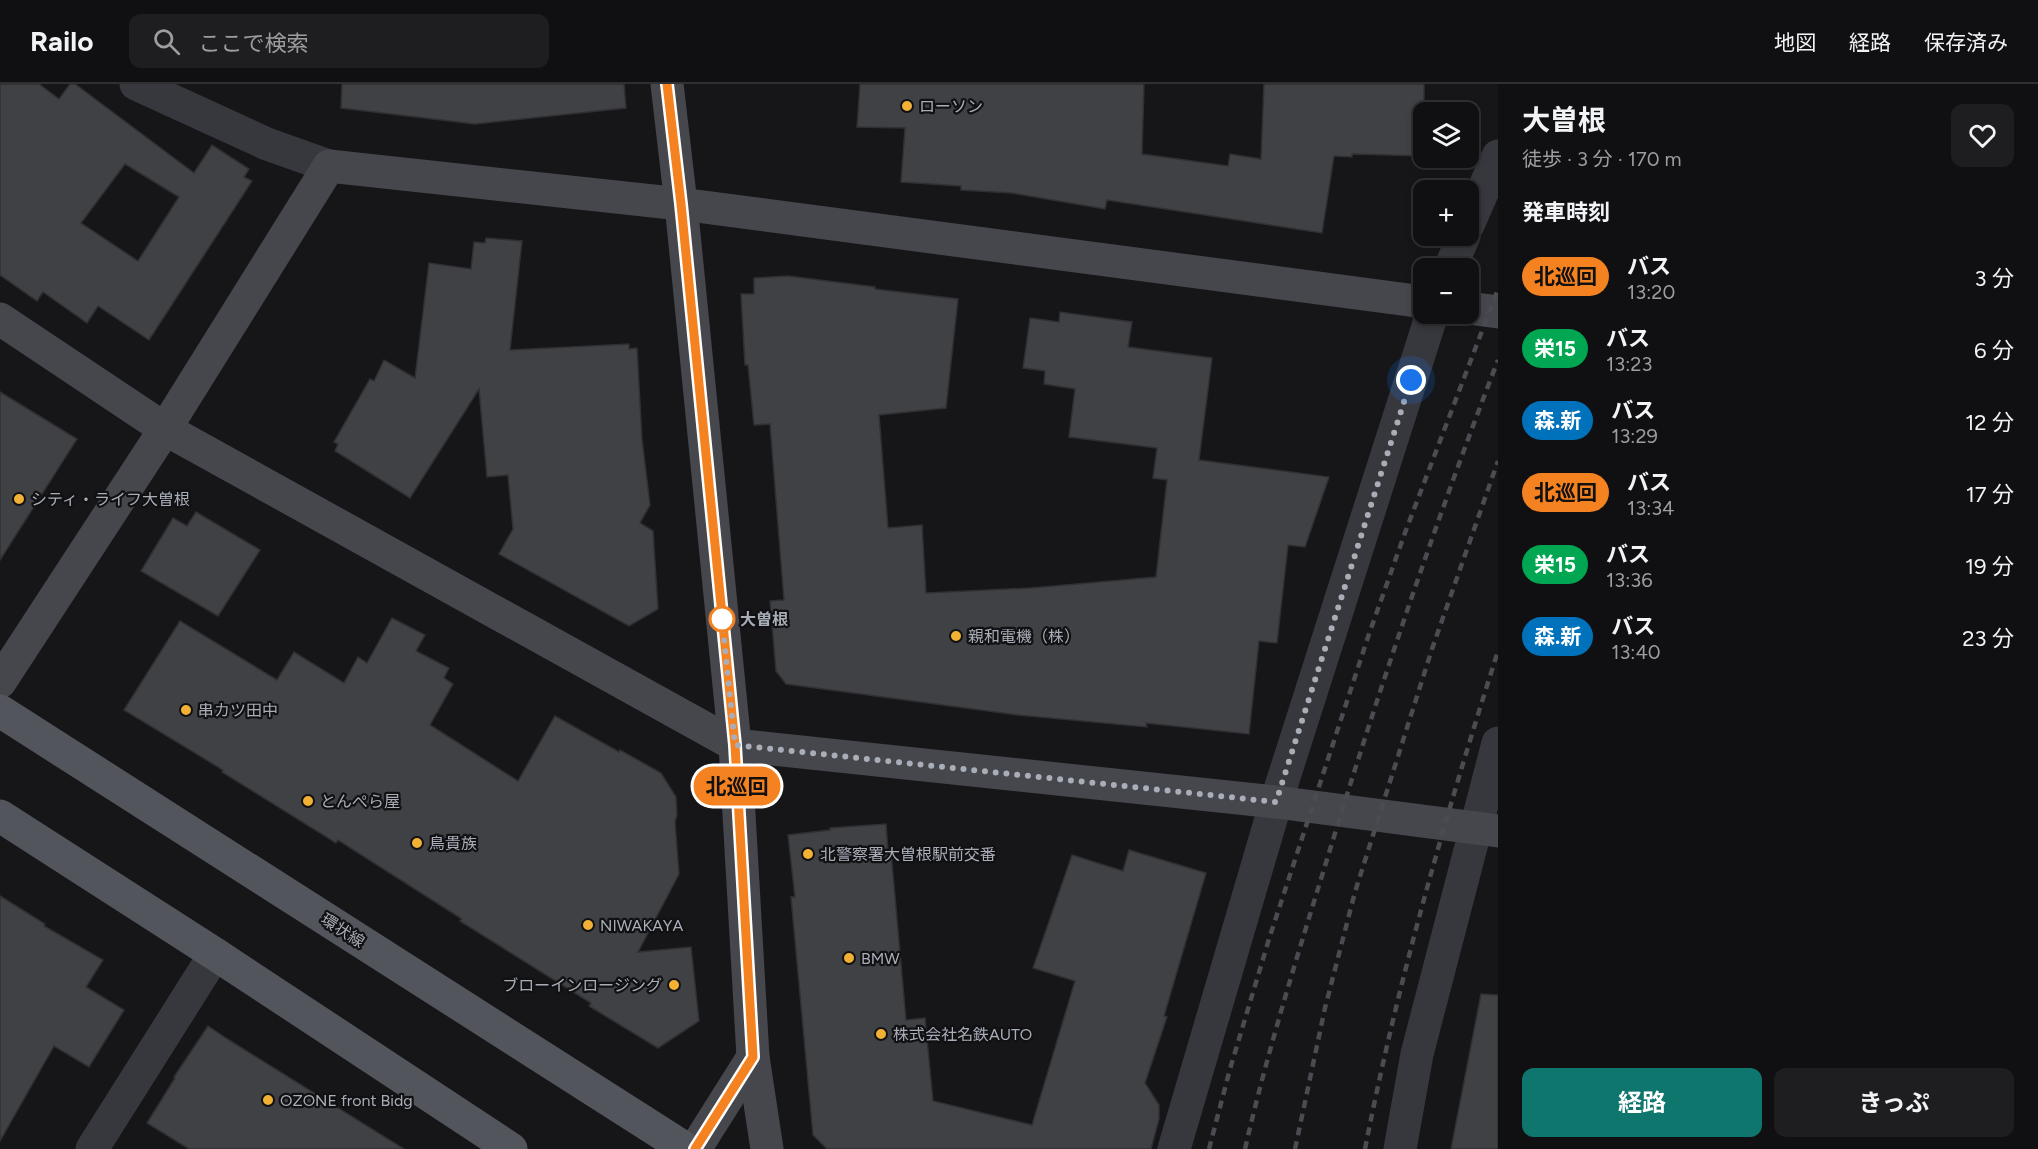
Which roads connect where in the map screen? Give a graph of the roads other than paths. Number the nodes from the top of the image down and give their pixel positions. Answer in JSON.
{"nodes":[{"id":1,"x":136,"y":84,"type":"edge"},
{"id":2,"x":667,"y":84,"type":"edge"},
{"id":3,"x":1498,"y":156,"type":"edge"},
{"id":4,"x":329,"y":166,"type":"junction"},
{"id":5,"x":1479,"y":200,"type":"edge"},
{"id":6,"x":681,"y":204,"type":"junction"},
{"id":7,"x":1413,"y":301,"type":"edge"},
{"id":8,"x":1479,"y":309,"type":"edge"},
{"id":9,"x":1498,"y":312,"type":"edge"},
{"id":10,"x":0,"y":319,"type":"edge"},
{"id":11,"x":1429,"y":324,"type":"edge"},
{"id":12,"x":165,"y":429,"type":"junction"},
{"id":13,"x":0,"y":682,"type":"edge"},
{"id":14,"x":0,"y":711,"type":"edge"},
{"id":15,"x":1498,"y":743,"type":"edge"},
{"id":16,"x":735,"y":745,"type":"junction"},
{"id":17,"x":1276,"y":802,"type":"junction"},
{"id":18,"x":0,"y":816,"type":"edge"},
{"id":19,"x":1487,"y":829,"type":"edge"},
{"id":20,"x":215,"y":954,"type":"junction"},
{"id":21,"x":753,"y":1057,"type":"junction"},
{"id":22,"x":92,"y":1149,"type":"edge"},
{"id":23,"x":511,"y":1149,"type":"edge"},
{"id":24,"x":686,"y":1149,"type":"edge"},
{"id":25,"x":695,"y":1149,"type":"edge"},
{"id":26,"x":767,"y":1149,"type":"edge"},
{"id":27,"x":1174,"y":1149,"type":"edge"},
{"id":28,"x":1400,"y":1149,"type":"edge"}],
"edges":[{"from":1,"to":4,"type":"street"},
{"from":2,"to":6,"type":"street"},
{"from":3,"to":5,"type":"street"},
{"from":4,"to":6,"type":"street"},
{"from":4,"to":12,"type":"street"},
{"from":6,"to":7,"type":"street"},
{"from":6,"to":16,"type":"street"},
{"from":8,"to":9,"type":"street"},
{"from":10,"to":12,"type":"street"},
{"from":11,"to":17,"type":"street"},
{"from":12,"to":13,"type":"street"},
{"from":12,"to":16,"type":"street"},
{"from":14,"to":24,"type":"main road","name":"環状線"},
{"from":15,"to":19,"type":"street"},
{"from":16,"to":17,"type":"street"},
{"from":16,"to":21,"type":"street"},
{"from":17,"to":19,"type":"street"},
{"from":17,"to":27,"type":"street"},
{"from":18,"to":20,"type":"main road"},
{"from":19,"to":28,"type":"street"},
{"from":20,"to":22,"type":"street"},
{"from":20,"to":23,"type":"main road"},
{"from":21,"to":25,"type":"street"},
{"from":21,"to":26,"type":"street"}]}
